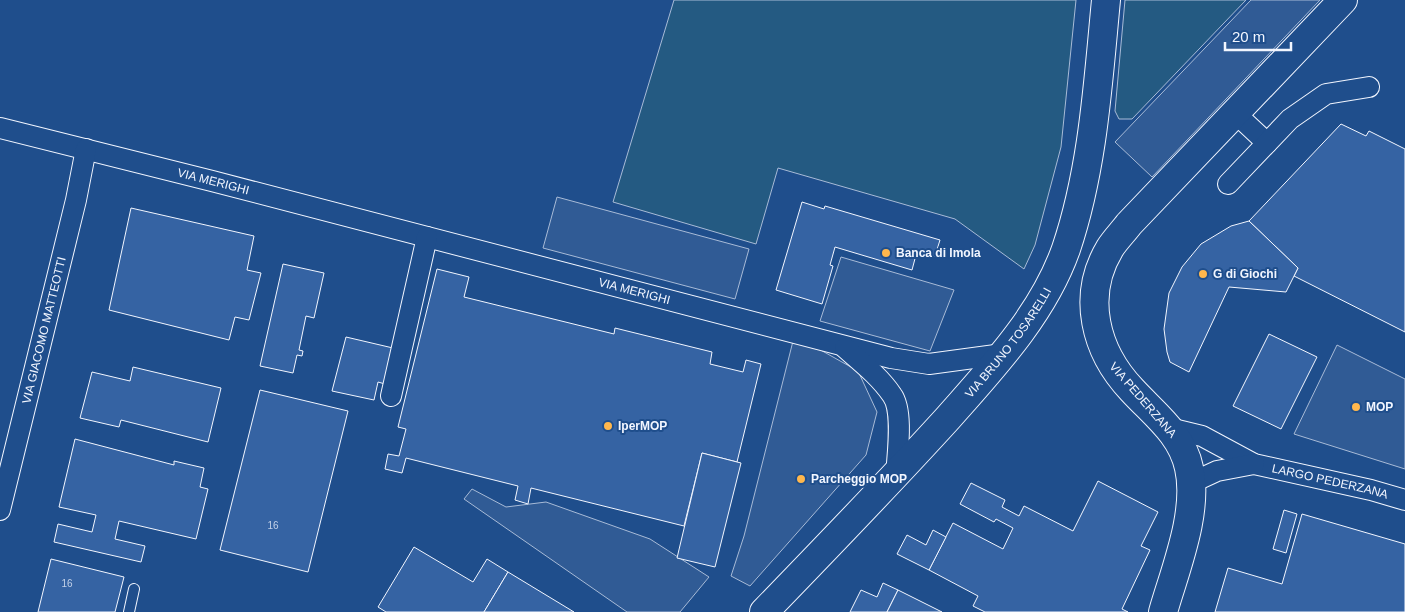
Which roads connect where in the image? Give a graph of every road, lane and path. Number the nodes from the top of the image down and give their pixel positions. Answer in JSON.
{"nodes":[{"id":1,"x":1106,"y":0,"type":"edge"},
{"id":2,"x":1343,"y":0,"type":"edge"},
{"id":3,"x":1369,"y":87,"type":"dead end"},
{"id":4,"x":1235,"y":113,"type":"junction"},
{"id":5,"x":0,"y":128,"type":"edge"},
{"id":6,"x":1267,"y":142,"type":"junction"},
{"id":7,"x":86,"y":149,"type":"junction"},
{"id":8,"x":1228,"y":184,"type":"dead end"},
{"id":9,"x":427,"y":237,"type":"junction"},
{"id":10,"x":842,"y":345,"type":"junction"},
{"id":11,"x":1003,"y":354,"type":"junction"},
{"id":12,"x":390,"y":396,"type":"dead end"},
{"id":13,"x":1169,"y":428,"type":"junction"},
{"id":14,"x":1254,"y":464,"type":"junction"},
{"id":15,"x":896,"y":476,"type":"junction"},
{"id":16,"x":1191,"y":483,"type":"junction"},
{"id":17,"x":1405,"y":500,"type":"edge"},
{"id":18,"x":0,"y":510,"type":"edge"},
{"id":19,"x":134,"y":589,"type":"dead end"},
{"id":20,"x":129,"y":612,"type":"edge"},
{"id":21,"x":764,"y":612,"type":"edge"},
{"id":22,"x":1163,"y":612,"type":"edge"}],
"edges":[{"from":1,"to":11,"type":"main road","name":"VIA BRUNO TOSARELLI"},
{"from":2,"to":4,"type":"main road"},
{"from":3,"to":6,"type":"street"},
{"from":4,"to":6,"type":"street"},
{"from":4,"to":13,"type":"main road","name":"VIA PEDERZANA"},
{"from":5,"to":7,"type":"street","name":"VIA MERIGHI"},
{"from":6,"to":8,"type":"street"},
{"from":7,"to":9,"type":"street","name":"VIA MERIGHI"},
{"from":7,"to":18,"type":"street","name":"VIA GIACOMO MATTEOTTI"},
{"from":9,"to":10,"type":"street","name":"VIA MERIGHI"},
{"from":9,"to":12,"type":"street"},
{"from":10,"to":11,"type":"street","name":"VIA MERIGHI"},
{"from":10,"to":15,"type":"street","name":"VIA MERIGHI"},
{"from":11,"to":15,"type":"main road","name":"VIA BRUNO TOSARELLI"},
{"from":13,"to":14,"type":"street","name":"LARGO PEDERZANA"},
{"from":13,"to":16,"type":"main road","name":"VIA PEDERZANA"},
{"from":14,"to":16,"type":"street","name":"LARGO PEDERZANA"},
{"from":14,"to":17,"type":"street","name":"LARGO PEDERZANA"},
{"from":15,"to":21,"type":"main road","name":"VIA BRUNO TOSARELLI"},
{"from":16,"to":22,"type":"main road","name":"VIA PEDERZANA"},
{"from":19,"to":20,"type":"lane"}]}
